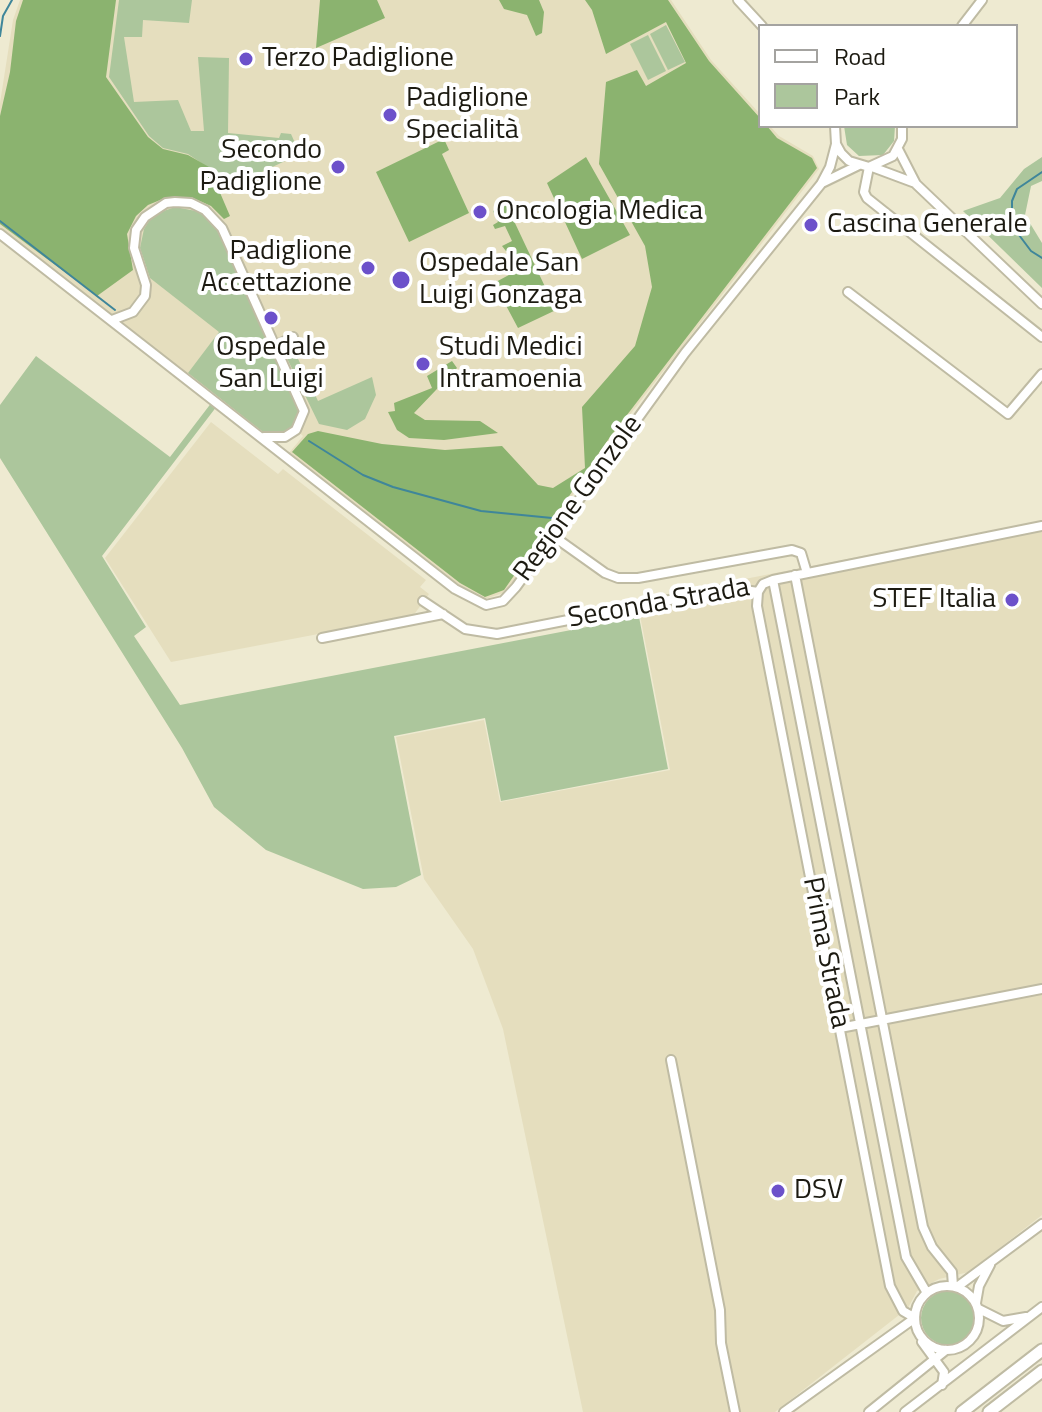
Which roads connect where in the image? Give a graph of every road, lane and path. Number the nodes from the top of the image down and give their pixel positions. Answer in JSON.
{"nodes":[{"id":1,"x":738,"y":0,"type":"edge"},
{"id":2,"x":982,"y":0,"type":"edge"},
{"id":3,"x":760,"y":24,"type":"edge"},
{"id":4,"x":964,"y":24,"type":"edge"},
{"id":5,"x":835,"y":128,"type":"edge"},
{"id":6,"x":902,"y":128,"type":"edge"},
{"id":7,"x":836,"y":144,"type":"junction"},
{"id":8,"x":898,"y":149,"type":"junction"},
{"id":9,"x":866,"y":166,"type":"junction"},
{"id":10,"x":821,"y":184,"type":"junction"},
{"id":11,"x":916,"y":184,"type":"junction"},
{"id":12,"x":0,"y":234,"type":"edge"},
{"id":13,"x":848,"y":292,"type":"dead end"},
{"id":14,"x":1042,"y":304,"type":"edge"},
{"id":15,"x":112,"y":320,"type":"junction"},
{"id":16,"x":293,"y":337,"type":"dead end"},
{"id":17,"x":1042,"y":337,"type":"edge"},
{"id":18,"x":275,"y":346,"type":"junction"},
{"id":19,"x":1042,"y":374,"type":"edge"},
{"id":20,"x":296,"y":430,"type":"junction"},
{"id":21,"x":263,"y":437,"type":"junction"},
{"id":22,"x":285,"y":454,"type":"junction"},
{"id":23,"x":1042,"y":526,"type":"edge"},
{"id":24,"x":553,"y":536,"type":"junction"},
{"id":25,"x":807,"y":573,"type":"junction"},
{"id":26,"x":795,"y":575,"type":"junction"},
{"id":27,"x":773,"y":580,"type":"junction"},
{"id":28,"x":758,"y":592,"type":"junction"},
{"id":29,"x":423,"y":601,"type":"dead end"},
{"id":30,"x":443,"y":614,"type":"junction"},
{"id":31,"x":322,"y":638,"type":"dead end"},
{"id":32,"x":1042,"y":989,"type":"edge"},
{"id":33,"x":883,"y":1020,"type":"junction"},
{"id":34,"x":861,"y":1024,"type":"junction"},
{"id":35,"x":840,"y":1028,"type":"junction"},
{"id":36,"x":671,"y":1060,"type":"dead end"},
{"id":37,"x":1042,"y":1224,"type":"edge"},
{"id":38,"x":996,"y":1259,"type":"junction"},
{"id":39,"x":955,"y":1286,"type":"junction"},
{"id":40,"x":927,"y":1293,"type":"junction"},
{"id":41,"x":978,"y":1306,"type":"junction"},
{"id":42,"x":1042,"y":1307,"type":"edge"},
{"id":43,"x":1034,"y":1314,"type":"junction"},
{"id":44,"x":913,"y":1322,"type":"junction"},
{"id":45,"x":947,"y":1350,"type":"junction"},
{"id":46,"x":1042,"y":1350,"type":"edge"},
{"id":47,"x":934,"y":1359,"type":"junction"},
{"id":48,"x":1042,"y":1371,"type":"edge"},
{"id":49,"x":942,"y":1385,"type":"junction"},
{"id":50,"x":735,"y":1412,"type":"edge"},
{"id":51,"x":784,"y":1412,"type":"edge"},
{"id":52,"x":869,"y":1412,"type":"edge"},
{"id":53,"x":905,"y":1412,"type":"edge"},
{"id":54,"x":962,"y":1412,"type":"edge"},
{"id":55,"x":989,"y":1412,"type":"edge"}],
"edges":[{"from":1,"to":3,"type":"street"},
{"from":2,"to":4,"type":"street"},
{"from":5,"to":7,"type":"street"},
{"from":6,"to":8,"type":"street"},
{"from":7,"to":9,"type":"street"},
{"from":7,"to":10,"type":"street","name":"Regione Gonzole"},
{"from":8,"to":9,"type":"street","name":"Regione Gonzole"},
{"from":8,"to":11,"type":"street"},
{"from":9,"to":10,"type":"street","name":"Regione Gonzole"},
{"from":9,"to":11,"type":"street"},
{"from":9,"to":17,"type":"street"},
{"from":10,"to":24,"type":"street","name":"Regione Gonzole"},
{"from":11,"to":14,"type":"street"},
{"from":12,"to":15,"type":"street","name":"Regione Gonzole"},
{"from":13,"to":19,"type":"street"},
{"from":15,"to":18,"type":"street"},
{"from":15,"to":21,"type":"street","name":"Regione Gonzole"},
{"from":16,"to":18,"type":"street"},
{"from":18,"to":20,"type":"street"},
{"from":20,"to":21,"type":"street"},
{"from":20,"to":22,"type":"street"},
{"from":21,"to":22,"type":"street","name":"Regione Gonzole"},
{"from":22,"to":24,"type":"street","name":"Regione Gonzole"},
{"from":23,"to":25,"type":"street","name":"Seconda Strada"},
{"from":24,"to":25,"type":"street"},
{"from":25,"to":26,"type":"street","name":"Seconda Strada"},
{"from":26,"to":27,"type":"street","name":"Seconda Strada"},
{"from":26,"to":33,"type":"street","name":"Prima Strada"},
{"from":27,"to":28,"type":"street","name":"Seconda Strada"},
{"from":27,"to":34,"type":"street","name":"Prima Strada"},
{"from":28,"to":30,"type":"street","name":"Seconda Strada"},
{"from":28,"to":35,"type":"street","name":"Prima Strada"},
{"from":29,"to":30,"type":"street","name":"Seconda Strada"},
{"from":30,"to":31,"type":"street"},
{"from":32,"to":33,"type":"street"},
{"from":33,"to":34,"type":"street"},
{"from":33,"to":39,"type":"street","name":"Prima Strada"},
{"from":34,"to":35,"type":"street"},
{"from":34,"to":40,"type":"street","name":"Prima Strada"},
{"from":35,"to":44,"type":"street","name":"Prima Strada"},
{"from":36,"to":50,"type":"street"},
{"from":37,"to":38,"type":"street"},
{"from":38,"to":39,"type":"street"},
{"from":38,"to":41,"type":"street"},
{"from":39,"to":40,"type":"street"},
{"from":39,"to":41,"type":"street"},
{"from":40,"to":44,"type":"street"},
{"from":41,"to":43,"type":"street"},
{"from":41,"to":45,"type":"street"},
{"from":42,"to":43,"type":"street"},
{"from":43,"to":49,"type":"street"},
{"from":44,"to":45,"type":"street"},
{"from":44,"to":47,"type":"street"},
{"from":44,"to":51,"type":"street"},
{"from":45,"to":47,"type":"street"},
{"from":46,"to":54,"type":"highway"},
{"from":47,"to":49,"type":"street"},
{"from":47,"to":52,"type":"street"},
{"from":48,"to":55,"type":"highway"},
{"from":49,"to":53,"type":"street"}]}
